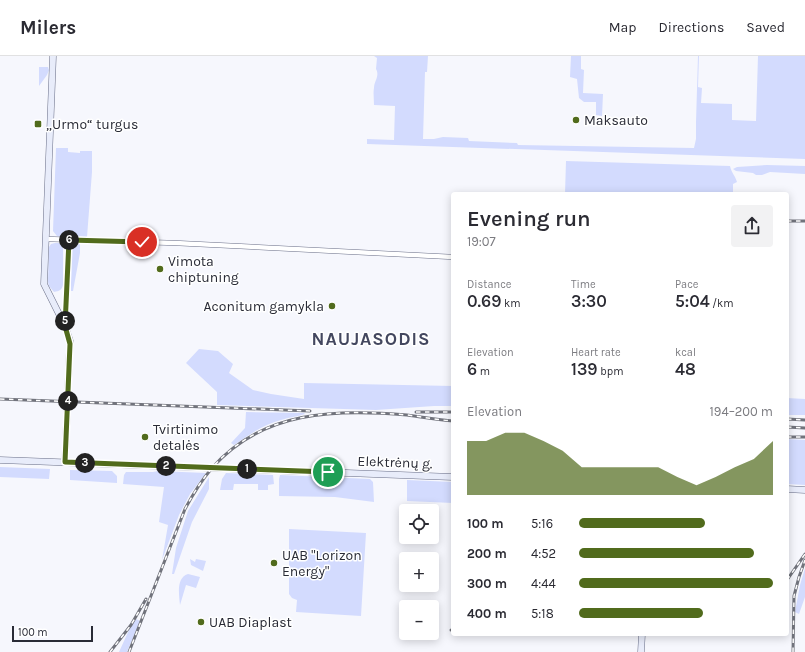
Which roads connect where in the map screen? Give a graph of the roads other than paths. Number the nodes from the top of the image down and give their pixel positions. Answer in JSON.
{"nodes":[{"id":1,"x":53,"y":56,"type":"edge"},
{"id":2,"x":46,"y":239,"type":"junction"},
{"id":3,"x":69,"y":240,"type":"junction"},
{"id":4,"x":451,"y":257,"type":"edge"},
{"id":5,"x":65,"y":326,"type":"junction"},
{"id":6,"x":0,"y":460,"type":"edge"},
{"id":7,"x":65,"y":462,"type":"junction"},
{"id":8,"x":451,"y":477,"type":"edge"},
{"id":9,"x":789,"y":489,"type":"edge"},
{"id":10,"x":805,"y":490,"type":"edge"},
{"id":11,"x":642,"y":636,"type":"edge"},
{"id":12,"x":641,"y":652,"type":"edge"}],
"edges":[{"from":1,"to":2,"type":"street"},
{"from":2,"to":3,"type":"street"},
{"from":2,"to":5,"type":"street"},
{"from":3,"to":4,"type":"street"},
{"from":3,"to":5,"type":"street"},
{"from":5,"to":7,"type":"street"},
{"from":6,"to":7,"type":"street","name":"Elektrėnų g."},
{"from":7,"to":8,"type":"street","name":"Elektrėnų g."},
{"from":9,"to":10,"type":"street"},
{"from":11,"to":12,"type":"street"}]}
